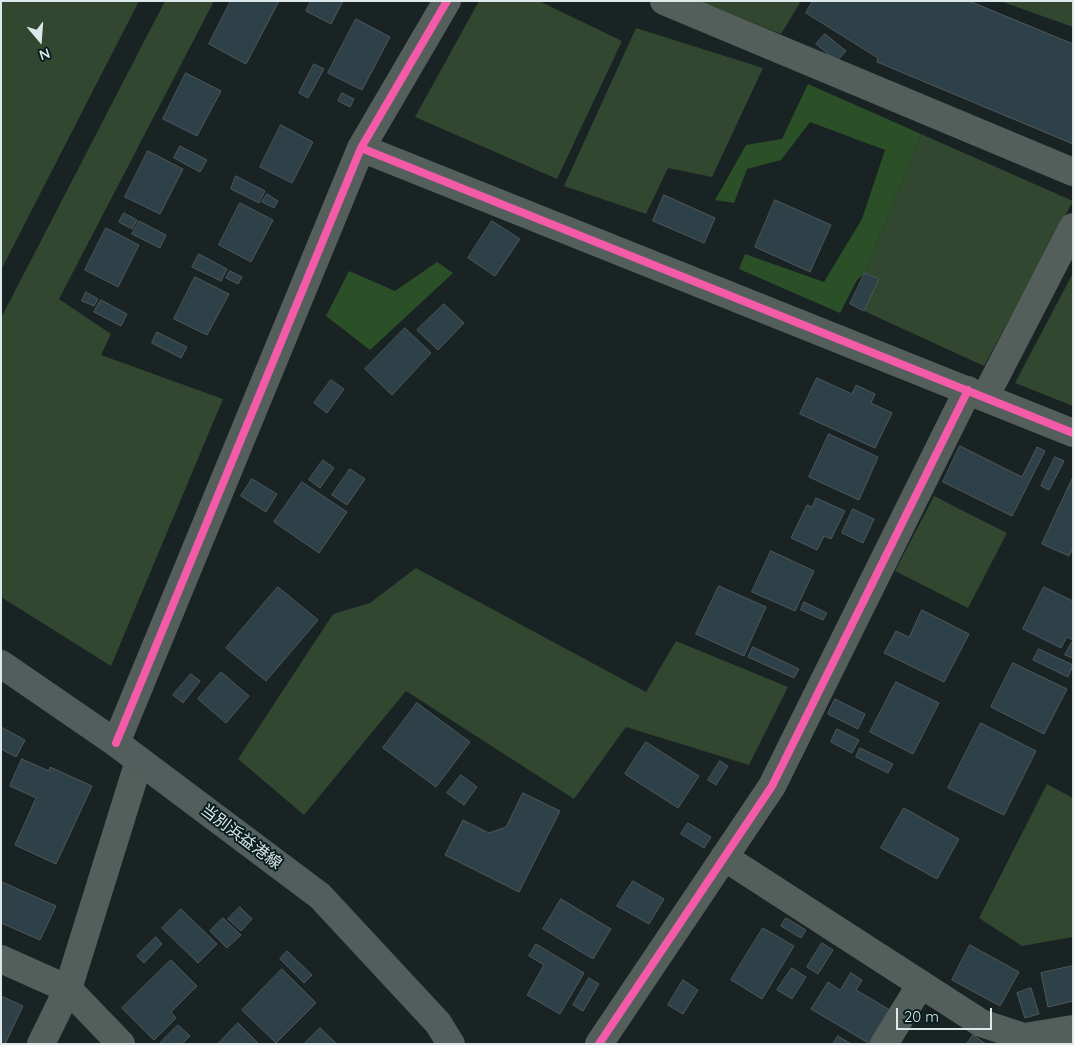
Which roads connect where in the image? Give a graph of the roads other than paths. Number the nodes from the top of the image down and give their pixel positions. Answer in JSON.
{"nodes":[{"id":1,"x":447,"y":1,"type":"edge"},
{"id":2,"x":664,"y":1,"type":"edge"},
{"id":3,"x":361,"y":148,"type":"junction"},
{"id":4,"x":1073,"y":172,"type":"edge"},
{"id":5,"x":1073,"y":226,"type":"edge"},
{"id":6,"x":976,"y":393,"type":"junction"},
{"id":7,"x":1073,"y":433,"type":"edge"},
{"id":8,"x":1,"y":664,"type":"edge"},
{"id":9,"x":116,"y":743,"type":"junction"},
{"id":10,"x":139,"y":760,"type":"junction"},
{"id":11,"x":724,"y":857,"type":"junction"},
{"id":12,"x":1,"y":959,"type":"edge"},
{"id":13,"x":922,"y":984,"type":"junction"},
{"id":14,"x":68,"y":989,"type":"junction"},
{"id":15,"x":1073,"y":1029,"type":"edge"},
{"id":16,"x":41,"y":1044,"type":"edge"},
{"id":17,"x":121,"y":1044,"type":"edge"},
{"id":18,"x":451,"y":1044,"type":"edge"},
{"id":19,"x":599,"y":1044,"type":"edge"},
{"id":20,"x":884,"y":1044,"type":"edge"}],
"edges":[{"from":1,"to":3,"type":"street"},
{"from":2,"to":4,"type":"street"},
{"from":3,"to":6,"type":"street"},
{"from":3,"to":9,"type":"street"},
{"from":5,"to":6,"type":"street"},
{"from":6,"to":7,"type":"street"},
{"from":6,"to":11,"type":"street"},
{"from":8,"to":9,"type":"main road","name":"当別浜益港線"},
{"from":9,"to":10,"type":"main road","name":"当別浜益港線"},
{"from":10,"to":14,"type":"street"},
{"from":10,"to":18,"type":"main road","name":"当別浜益港線"},
{"from":11,"to":13,"type":"street"},
{"from":11,"to":19,"type":"street"},
{"from":12,"to":14,"type":"street"},
{"from":13,"to":15,"type":"street"},
{"from":13,"to":20,"type":"street"},
{"from":14,"to":16,"type":"street"},
{"from":14,"to":17,"type":"street"}]}
